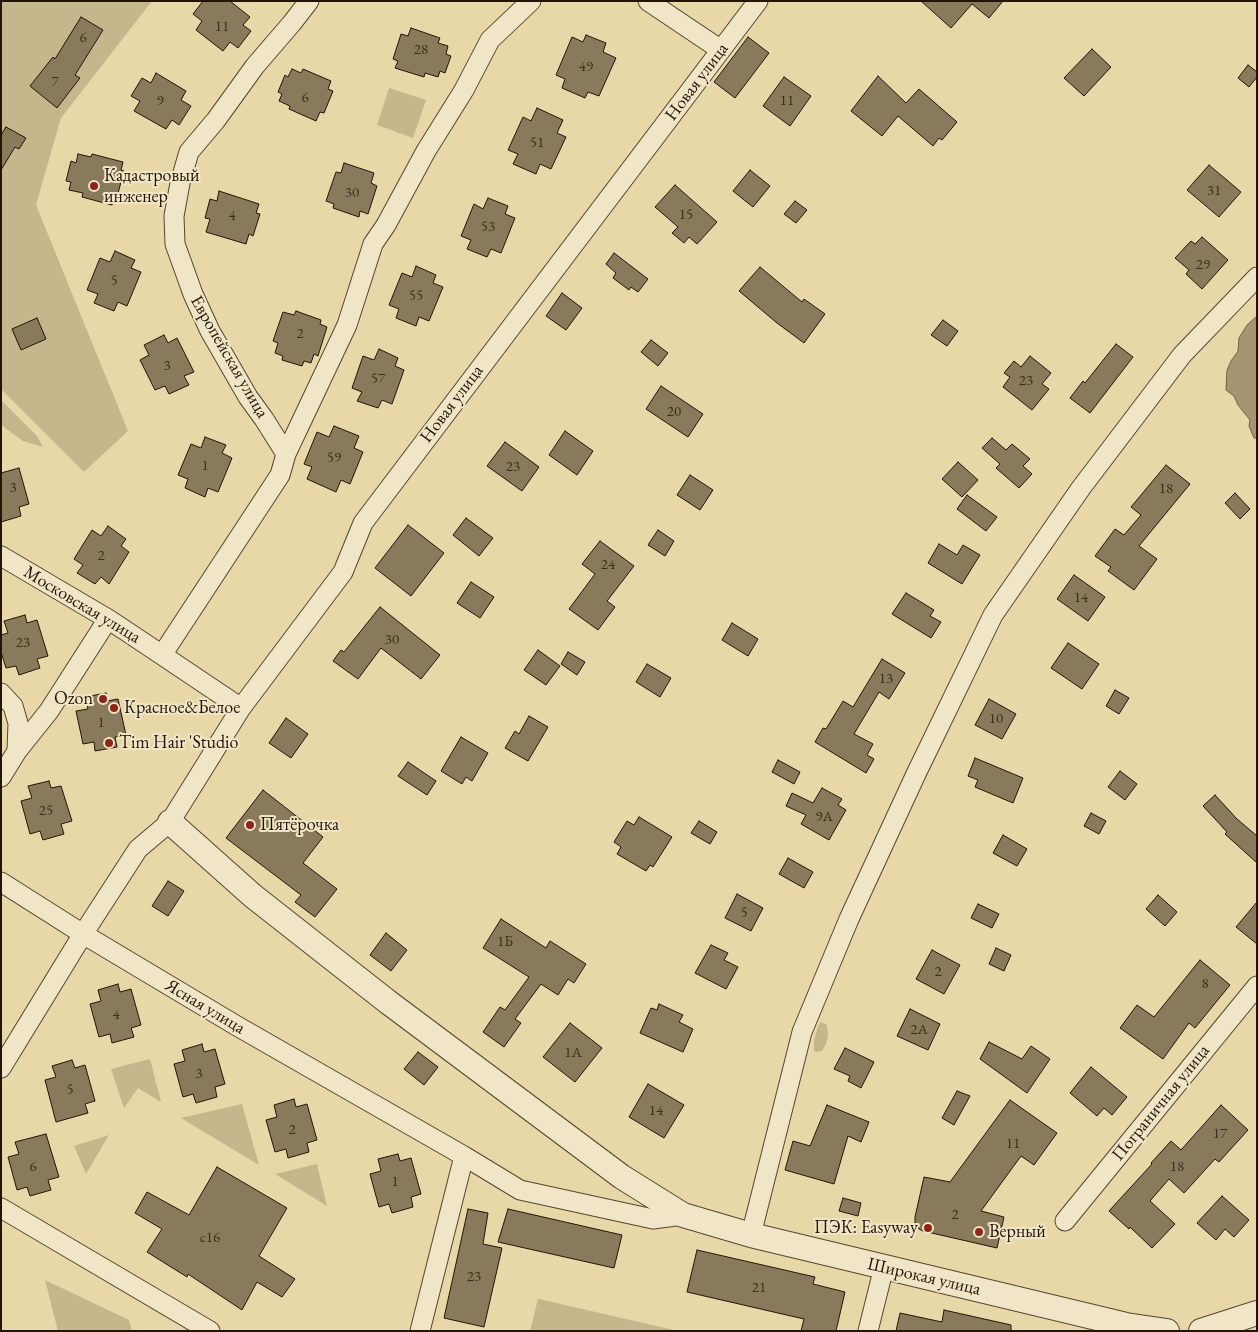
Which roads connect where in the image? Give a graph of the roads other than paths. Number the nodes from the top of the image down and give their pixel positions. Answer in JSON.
{"nodes":[{"id":1,"x":309,"y":1,"type":"edge"},
{"id":2,"x":531,"y":1,"type":"edge"},
{"id":3,"x":648,"y":1,"type":"edge"},
{"id":4,"x":758,"y":1,"type":"edge"},
{"id":5,"x":721,"y":50,"type":"junction"},
{"id":6,"x":1257,"y":277,"type":"edge"},
{"id":7,"x":286,"y":454,"type":"junction"},
{"id":8,"x":1,"y":556,"type":"edge"},
{"id":9,"x":108,"y":620,"type":"junction"},
{"id":10,"x":162,"y":655,"type":"junction"},
{"id":11,"x":1,"y":693,"type":"edge"},
{"id":12,"x":241,"y":708,"type":"junction"},
{"id":13,"x":17,"y":751,"type":"junction"},
{"id":14,"x":1,"y":777,"type":"edge"},
{"id":15,"x":170,"y":822,"type":"junction"},
{"id":16,"x":1,"y":882,"type":"edge"},
{"id":17,"x":83,"y":934,"type":"junction"},
{"id":18,"x":1257,"y":986,"type":"edge"},
{"id":19,"x":1,"y":1068,"type":"edge"},
{"id":20,"x":464,"y":1156,"type":"junction"},
{"id":21,"x":1,"y":1208,"type":"edge"},
{"id":22,"x":683,"y":1214,"type":"junction"},
{"id":23,"x":1065,"y":1221,"type":"dead end"},
{"id":24,"x":752,"y":1235,"type":"junction"},
{"id":25,"x":884,"y":1267,"type":"junction"},
{"id":26,"x":1257,"y":1313,"type":"edge"},
{"id":27,"x":1209,"y":1330,"type":"edge"},
{"id":28,"x":210,"y":1331,"type":"edge"},
{"id":29,"x":420,"y":1331,"type":"edge"},
{"id":30,"x":868,"y":1331,"type":"edge"},
{"id":31,"x":1167,"y":1331,"type":"edge"}],
"edges":[{"from":1,"to":7,"type":"street","name":"Европейская улица"},
{"from":2,"to":7,"type":"street"},
{"from":3,"to":5,"type":"street"},
{"from":4,"to":5,"type":"street","name":"Новая улица"},
{"from":5,"to":12,"type":"street","name":"Новая улица"},
{"from":6,"to":24,"type":"street"},
{"from":7,"to":10,"type":"street"},
{"from":8,"to":9,"type":"street","name":"Московская улица"},
{"from":9,"to":10,"type":"street","name":"Московская улица"},
{"from":9,"to":13,"type":"street"},
{"from":10,"to":12,"type":"street"},
{"from":11,"to":13,"type":"street"},
{"from":12,"to":15,"type":"street","name":"Новая улица"},
{"from":13,"to":14,"type":"street"},
{"from":15,"to":17,"type":"street","name":"Новая улица"},
{"from":15,"to":22,"type":"street","name":"Широкая улица"},
{"from":16,"to":17,"type":"street","name":"Ясная улица"},
{"from":17,"to":19,"type":"street"},
{"from":17,"to":20,"type":"street","name":"Ясная улица"},
{"from":18,"to":23,"type":"street","name":"Пограничная улица"},
{"from":20,"to":22,"type":"street","name":"Ясная улица"},
{"from":20,"to":29,"type":"street"},
{"from":21,"to":28,"type":"street"},
{"from":22,"to":24,"type":"street","name":"Широкая улица"},
{"from":24,"to":25,"type":"street","name":"Широкая улица"},
{"from":25,"to":30,"type":"street"},
{"from":25,"to":31,"type":"street","name":"Широкая улица"},
{"from":26,"to":27,"type":"street"}]}
